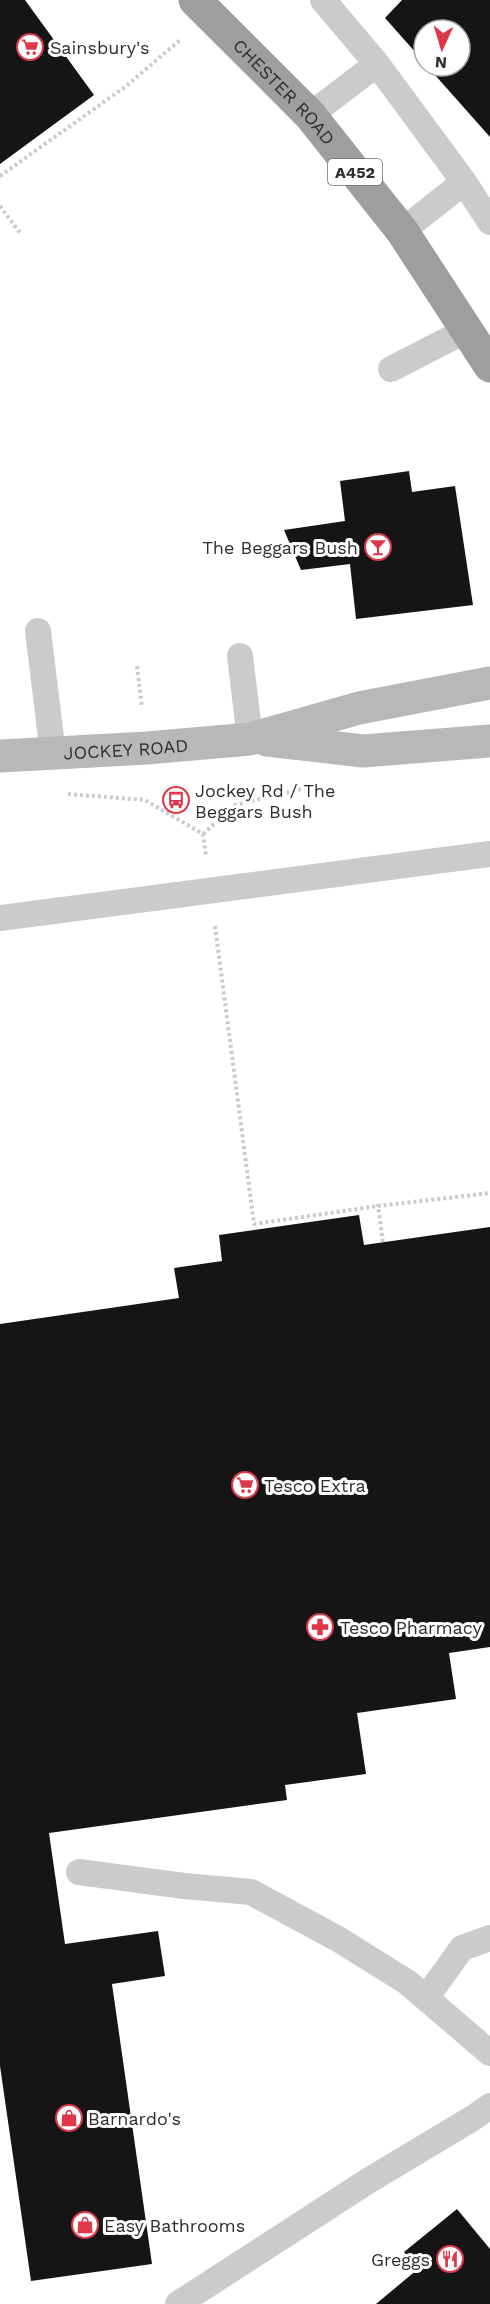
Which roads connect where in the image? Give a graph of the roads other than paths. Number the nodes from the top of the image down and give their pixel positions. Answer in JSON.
{"nodes":[{"id":1,"x":195,"y":0,"type":"edge"},
{"id":2,"x":323,"y":0,"type":"edge"},
{"id":3,"x":377,"y":64,"type":"junction"},
{"id":4,"x":310,"y":115,"type":"junction"},
{"id":5,"x":464,"y":182,"type":"junction"},
{"id":6,"x":490,"y":222,"type":"edge"},
{"id":7,"x":402,"y":231,"type":"junction"},
{"id":8,"x":467,"y":330,"type":"junction"},
{"id":9,"x":490,"y":366,"type":"edge"},
{"id":10,"x":391,"y":369,"type":"dead end"},
{"id":11,"x":38,"y":631,"type":"dead end"},
{"id":12,"x":240,"y":656,"type":"dead end"},
{"id":13,"x":490,"y":683,"type":"edge"},
{"id":14,"x":250,"y":739,"type":"junction"},
{"id":15,"x":490,"y":741,"type":"edge"},
{"id":16,"x":53,"y":754,"type":"junction"},
{"id":17,"x":0,"y":756,"type":"edge"},
{"id":18,"x":490,"y":854,"type":"edge"},
{"id":19,"x":0,"y":918,"type":"edge"},
{"id":20,"x":79,"y":1872,"type":"dead end"},
{"id":21,"x":490,"y":1938,"type":"edge"},
{"id":22,"x":426,"y":1998,"type":"junction"},
{"id":23,"x":490,"y":2053,"type":"edge"},
{"id":24,"x":490,"y":2106,"type":"edge"},
{"id":25,"x":178,"y":2304,"type":"edge"}],
"edges":[{"from":1,"to":4,"type":"highway","name":"CHESTER ROAD","number":"A452"},
{"from":2,"to":3,"type":"lane"},
{"from":3,"to":4,"type":"lane"},
{"from":3,"to":5,"type":"lane"},
{"from":4,"to":7,"type":"highway","name":"CHESTER ROAD","number":"A452"},
{"from":5,"to":6,"type":"lane"},
{"from":5,"to":7,"type":"lane"},
{"from":7,"to":8,"type":"highway","name":"CHESTER ROAD","number":"A452"},
{"from":8,"to":9,"type":"highway","name":"CHESTER ROAD","number":"A452"},
{"from":8,"to":10,"type":"lane"},
{"from":11,"to":16,"type":"lane"},
{"from":12,"to":14,"type":"lane"},
{"from":13,"to":14,"type":"main road","name":"JOCKEY ROAD"},
{"from":14,"to":15,"type":"main road","name":"JOCKEY ROAD"},
{"from":14,"to":16,"type":"main road","name":"JOCKEY ROAD"},
{"from":16,"to":17,"type":"main road","name":"JOCKEY ROAD"},
{"from":18,"to":19,"type":"lane"},
{"from":20,"to":22,"type":"lane"},
{"from":21,"to":22,"type":"lane"},
{"from":22,"to":23,"type":"lane"},
{"from":24,"to":25,"type":"lane"}]}
